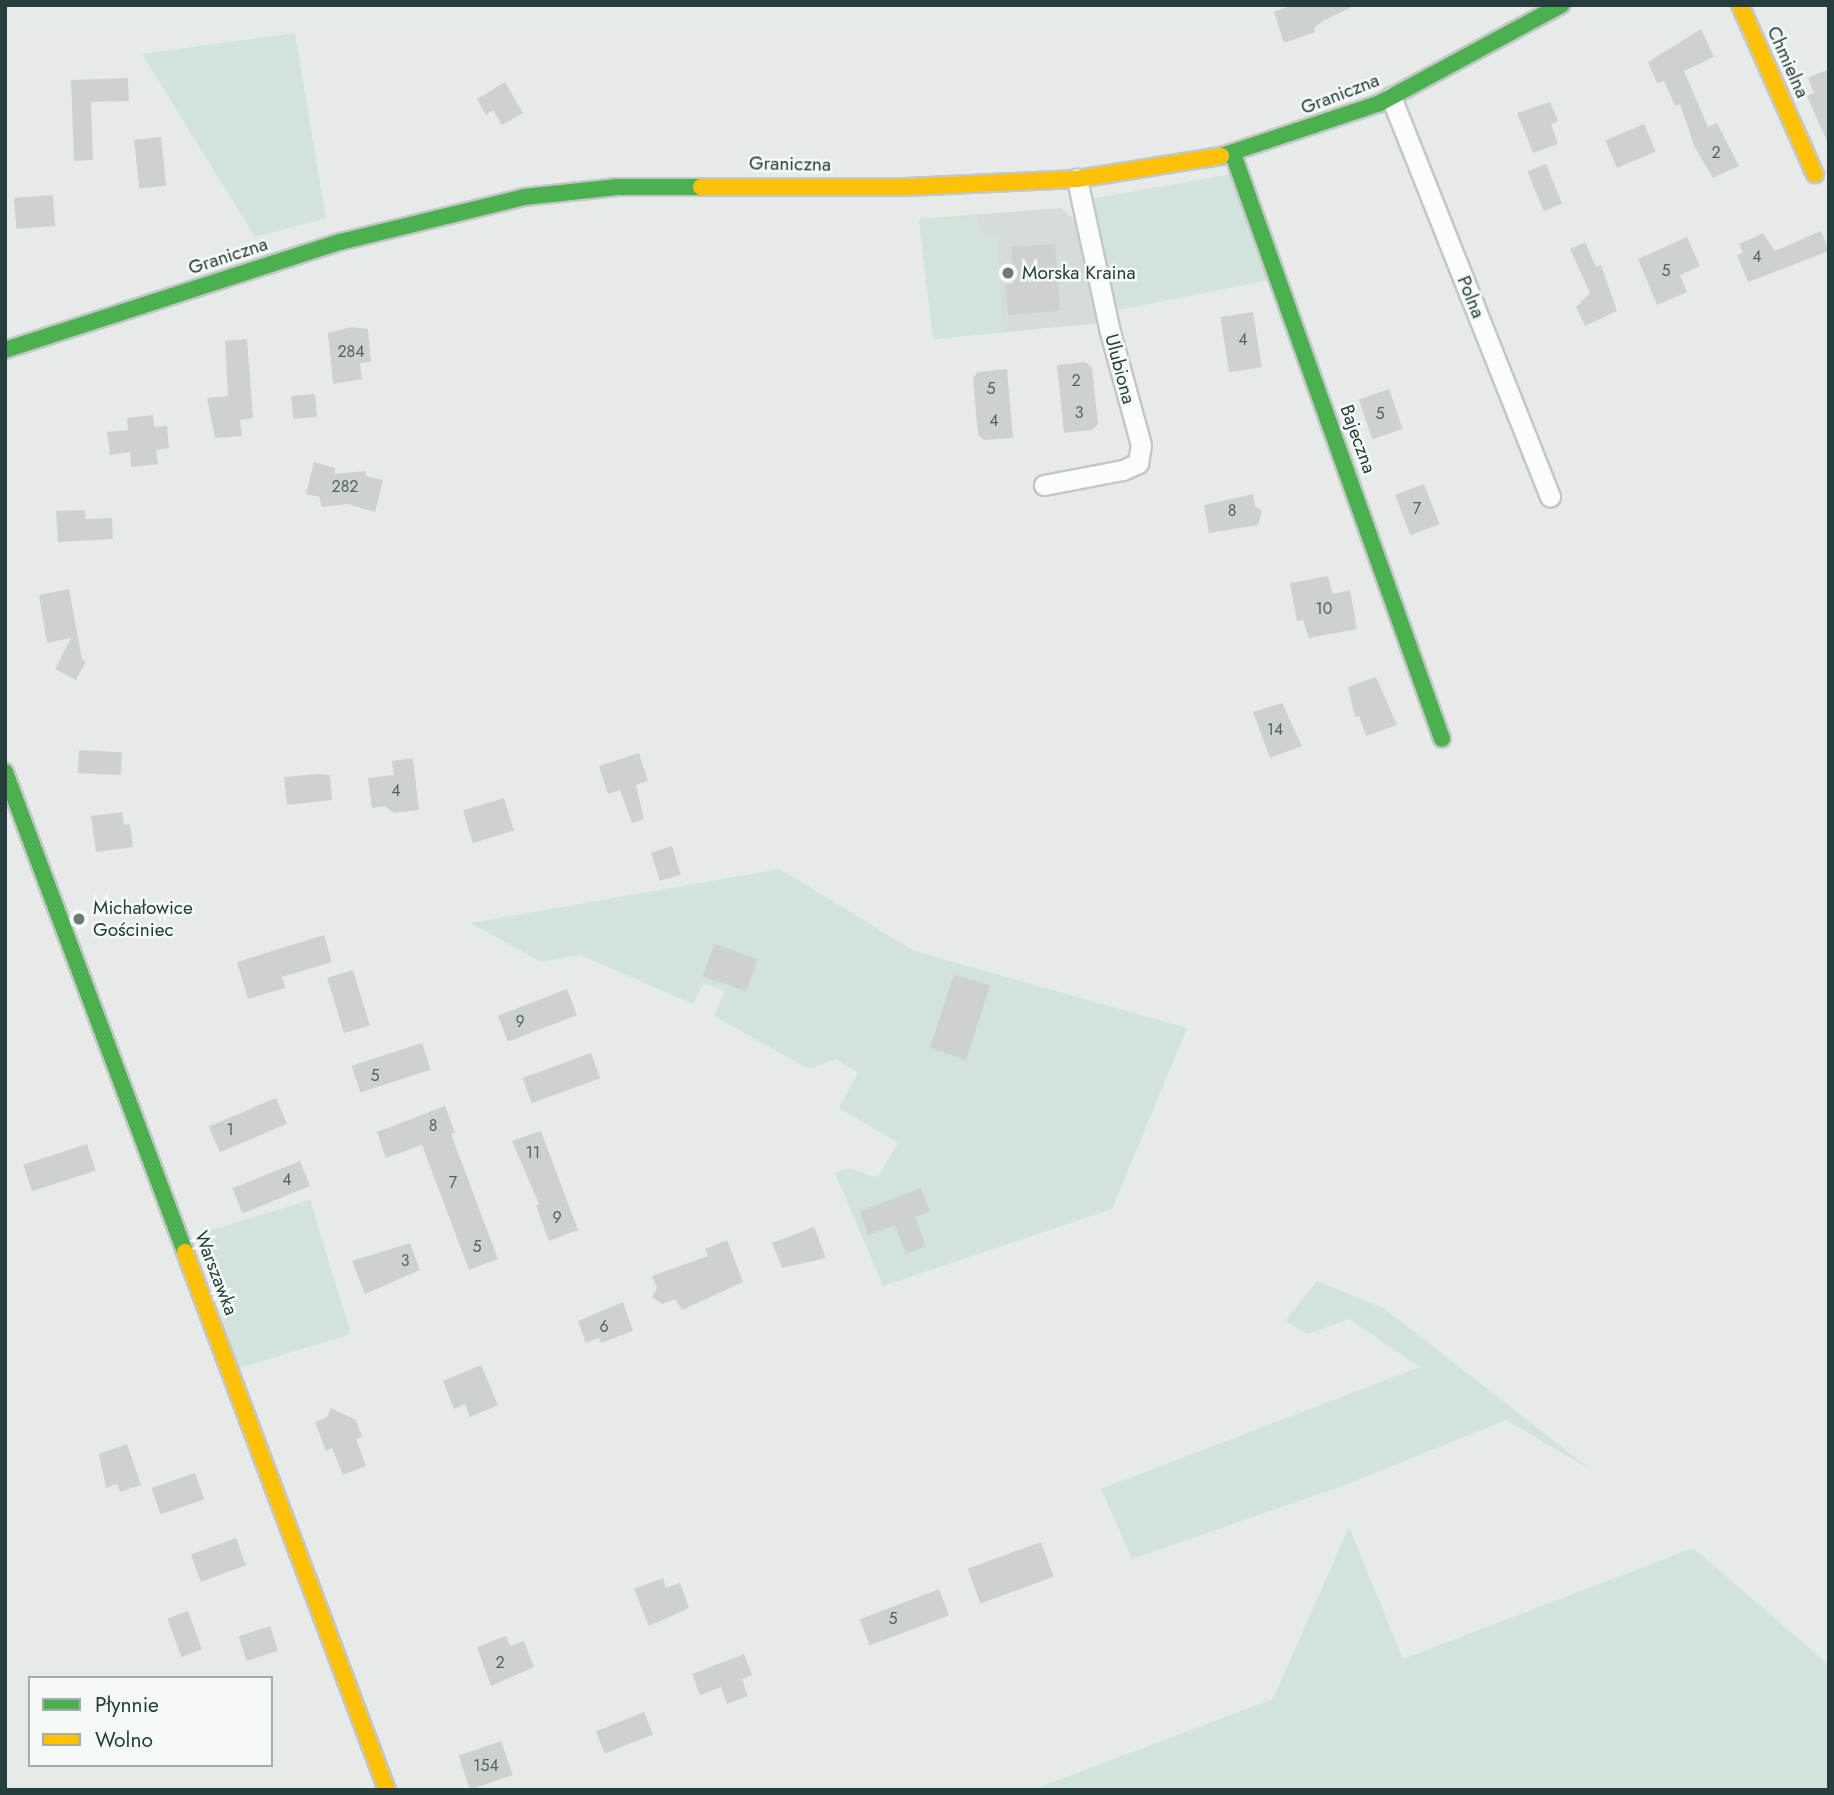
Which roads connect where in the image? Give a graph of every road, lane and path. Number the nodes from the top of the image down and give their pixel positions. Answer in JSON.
{"nodes":[{"id":1,"x":1561,"y":5,"type":"edge"},
{"id":2,"x":1740,"y":5,"type":"edge"},
{"id":3,"x":1391,"y":97,"type":"junction"},
{"id":4,"x":1233,"y":154,"type":"junction"},
{"id":5,"x":1815,"y":174,"type":"dead end"},
{"id":6,"x":1077,"y":179,"type":"junction"},
{"id":7,"x":5,"y":350,"type":"edge"},
{"id":8,"x":1044,"y":485,"type":"dead end"},
{"id":9,"x":1550,"y":497,"type":"dead end"},
{"id":10,"x":1442,"y":739,"type":"dead end"},
{"id":11,"x":5,"y":772,"type":"edge"},
{"id":12,"x":387,"y":1790,"type":"edge"}],
"edges":[{"from":1,"to":3,"type":"street","name":"Graniczna"},
{"from":2,"to":5,"type":"street","name":"Chmielna"},
{"from":3,"to":4,"type":"street","name":"Graniczna"},
{"from":3,"to":9,"type":"street","name":"Polna"},
{"from":4,"to":6,"type":"street","name":"Graniczna"},
{"from":4,"to":10,"type":"street","name":"Bajeczna"},
{"from":6,"to":7,"type":"street","name":"Graniczna"},
{"from":6,"to":8,"type":"street","name":"Ulubiona"},
{"from":11,"to":12,"type":"street","name":"Warszawka"}]}
